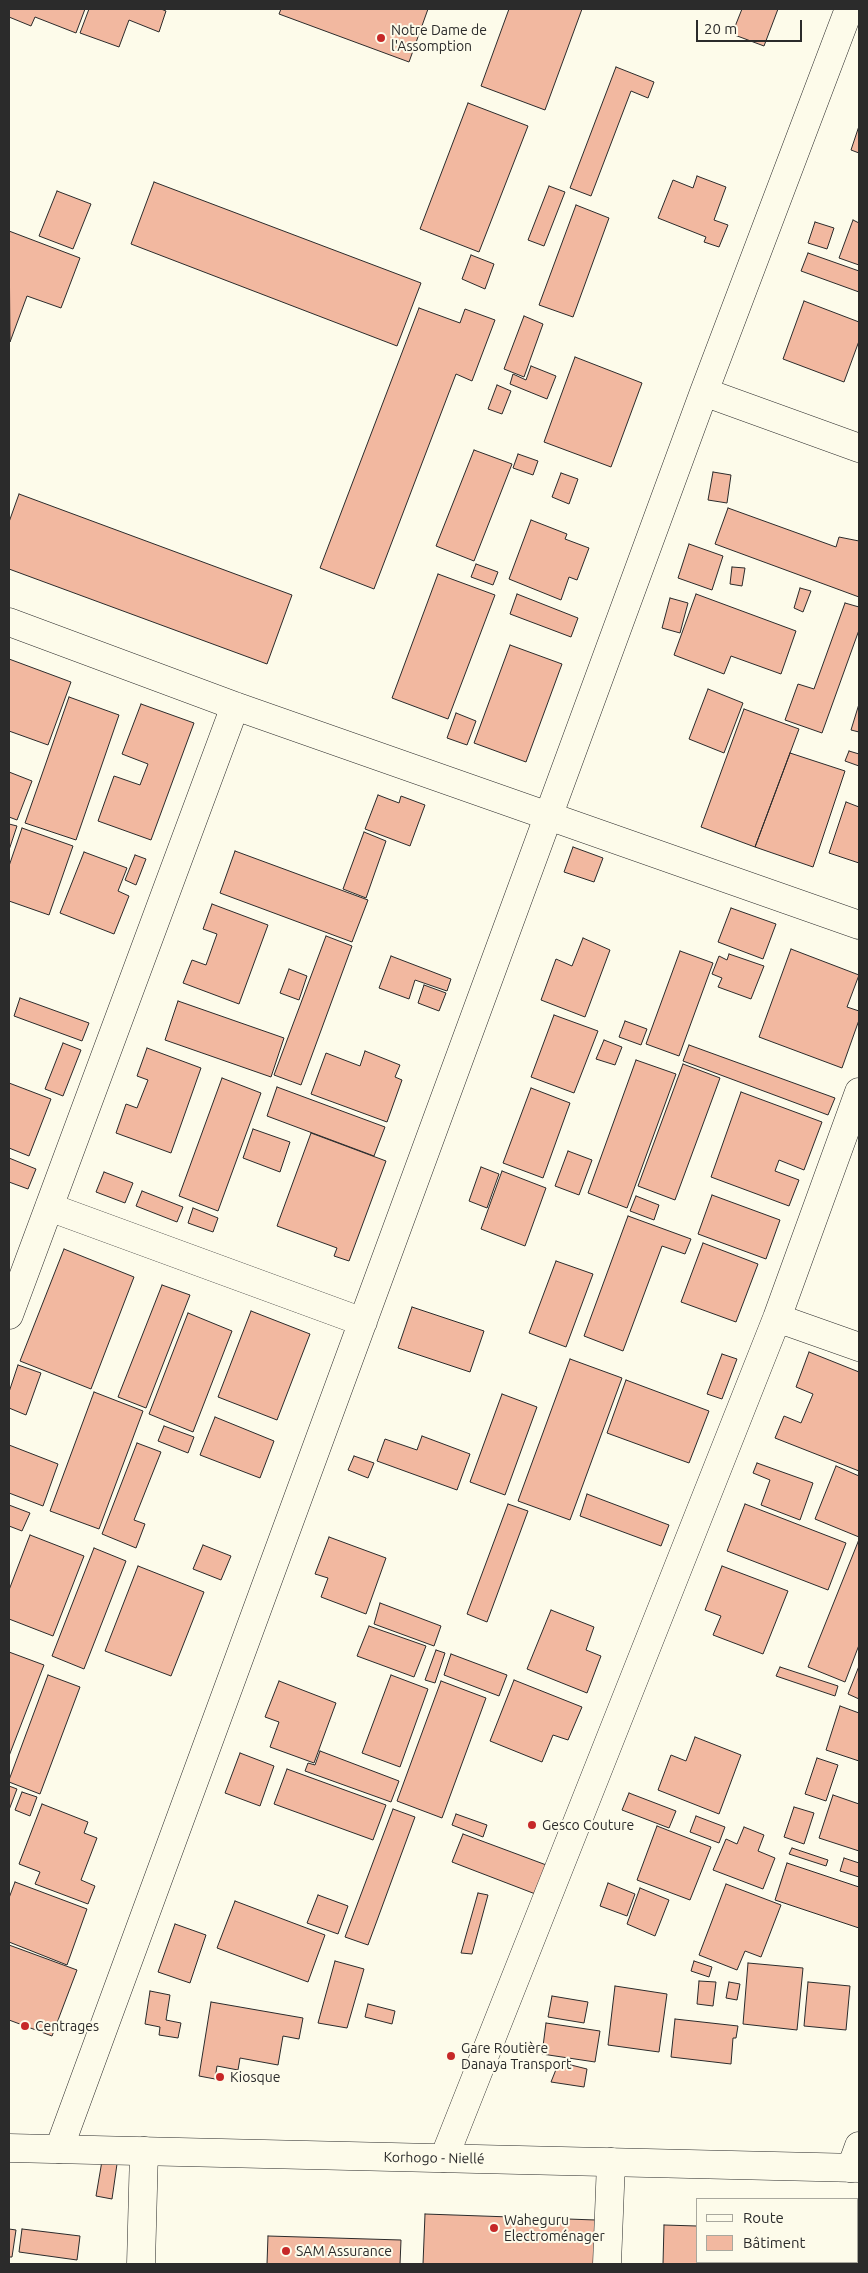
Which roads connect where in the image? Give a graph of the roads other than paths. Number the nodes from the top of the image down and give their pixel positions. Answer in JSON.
{"nodes":[{"id":1,"x":848,"y":9,"type":"edge"},
{"id":2,"x":704,"y":392,"type":"junction"},
{"id":3,"x":859,"y":448,"type":"edge"},
{"id":4,"x":9,"y":622,"type":"edge"},
{"id":5,"x":235,"y":706,"type":"junction"},
{"id":6,"x":549,"y":817,"type":"junction"},
{"id":7,"x":859,"y":925,"type":"edge"},
{"id":8,"x":859,"y":1092,"type":"edge"},
{"id":9,"x":49,"y":1207,"type":"junction"},
{"id":10,"x":9,"y":1316,"type":"edge"},
{"id":11,"x":777,"y":1318,"type":"junction"},
{"id":12,"x":363,"y":1322,"type":"junction"},
{"id":13,"x":859,"y":1347,"type":"edge"},
{"id":14,"x":9,"y":2148,"type":"edge"},
{"id":15,"x":59,"y":2149,"type":"junction"},
{"id":16,"x":144,"y":2151,"type":"junction"},
{"id":17,"x":444,"y":2158,"type":"junction"},
{"id":18,"x":857,"y":2161,"type":"edge"},
{"id":19,"x":611,"y":2162,"type":"junction"},
{"id":20,"x":141,"y":2264,"type":"edge"},
{"id":21,"x":607,"y":2264,"type":"edge"}],
"edges":[{"from":1,"to":2,"type":"street"},
{"from":2,"to":3,"type":"street"},
{"from":2,"to":6,"type":"street"},
{"from":4,"to":5,"type":"street"},
{"from":5,"to":6,"type":"street"},
{"from":5,"to":9,"type":"street"},
{"from":6,"to":7,"type":"street"},
{"from":6,"to":12,"type":"street"},
{"from":8,"to":11,"type":"street"},
{"from":9,"to":10,"type":"street"},
{"from":9,"to":12,"type":"street"},
{"from":11,"to":13,"type":"street"},
{"from":11,"to":17,"type":"street"},
{"from":12,"to":15,"type":"street"},
{"from":14,"to":15,"type":"street","name":"Korhogo - Niellé"},
{"from":15,"to":16,"type":"street","name":"Korhogo - Niellé"},
{"from":16,"to":17,"type":"street","name":"Korhogo - Niellé"},
{"from":16,"to":20,"type":"street"},
{"from":17,"to":19,"type":"street","name":"Korhogo - Niellé"},
{"from":18,"to":19,"type":"street","name":"Korhogo - Niellé"},
{"from":19,"to":21,"type":"street"}]}
